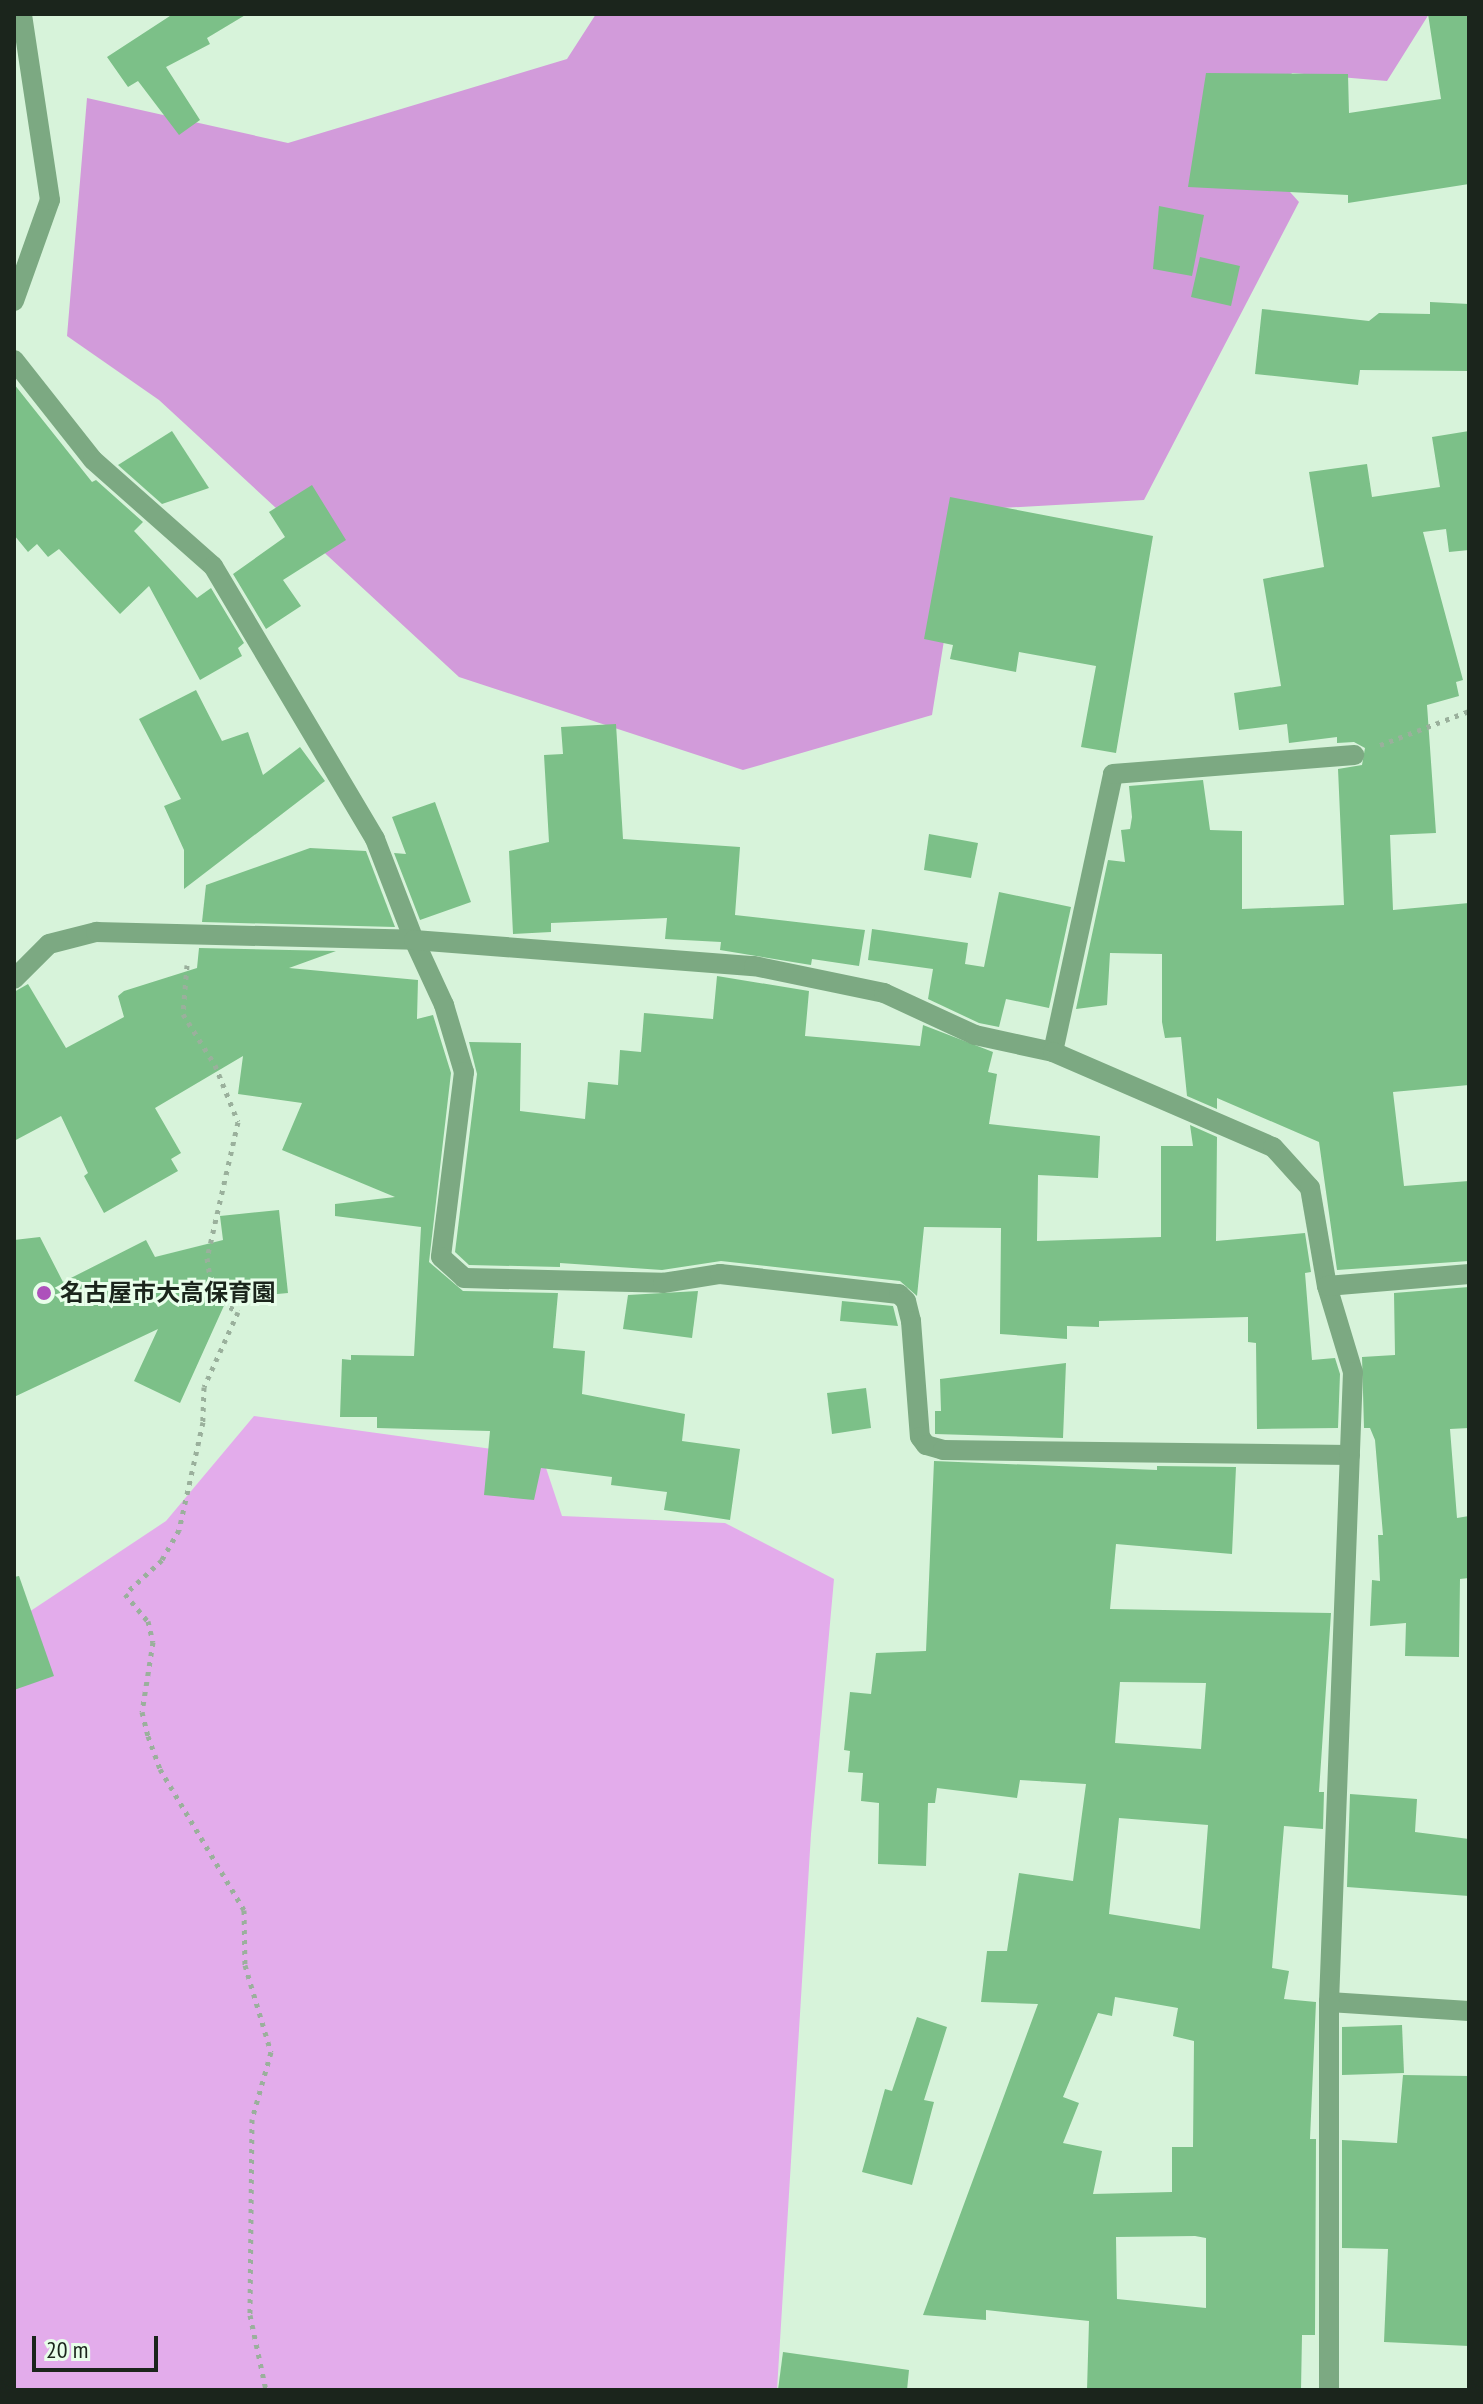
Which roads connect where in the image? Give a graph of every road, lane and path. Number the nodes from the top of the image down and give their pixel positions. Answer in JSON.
{"nodes":[{"id":1,"x":22,"y":14,"type":"edge"},
{"id":2,"x":14,"y":301,"type":"edge"},
{"id":3,"x":14,"y":360,"type":"edge"},
{"id":4,"x":1469,"y":711,"type":"edge"},
{"id":5,"x":1354,"y":755,"type":"joint"},
{"id":6,"x":189,"y":935,"type":"junction"},
{"id":7,"x":414,"y":940,"type":"junction"},
{"id":8,"x":14,"y":979,"type":"edge"},
{"id":9,"x":1053,"y":1052,"type":"junction"},
{"id":10,"x":1469,"y":1274,"type":"edge"},
{"id":11,"x":1327,"y":1286,"type":"junction"},
{"id":12,"x":1350,"y":1455,"type":"junction"},
{"id":13,"x":1329,"y":2002,"type":"junction"},
{"id":14,"x":1469,"y":2011,"type":"edge"},
{"id":15,"x":266,"y":2390,"type":"edge"},
{"id":16,"x":1329,"y":2390,"type":"edge"}],
"edges":[{"from":1,"to":2,"type":"street"},
{"from":3,"to":7,"type":"street"},
{"from":4,"to":5,"type":"path"},
{"from":5,"to":9,"type":"street"},
{"from":6,"to":7,"type":"street"},
{"from":6,"to":8,"type":"street"},
{"from":6,"to":15,"type":"path"},
{"from":7,"to":9,"type":"street"},
{"from":7,"to":12,"type":"street"},
{"from":9,"to":11,"type":"street"},
{"from":10,"to":11,"type":"street"},
{"from":11,"to":12,"type":"street"},
{"from":12,"to":13,"type":"street"},
{"from":13,"to":14,"type":"street"},
{"from":13,"to":16,"type":"street"}]}
